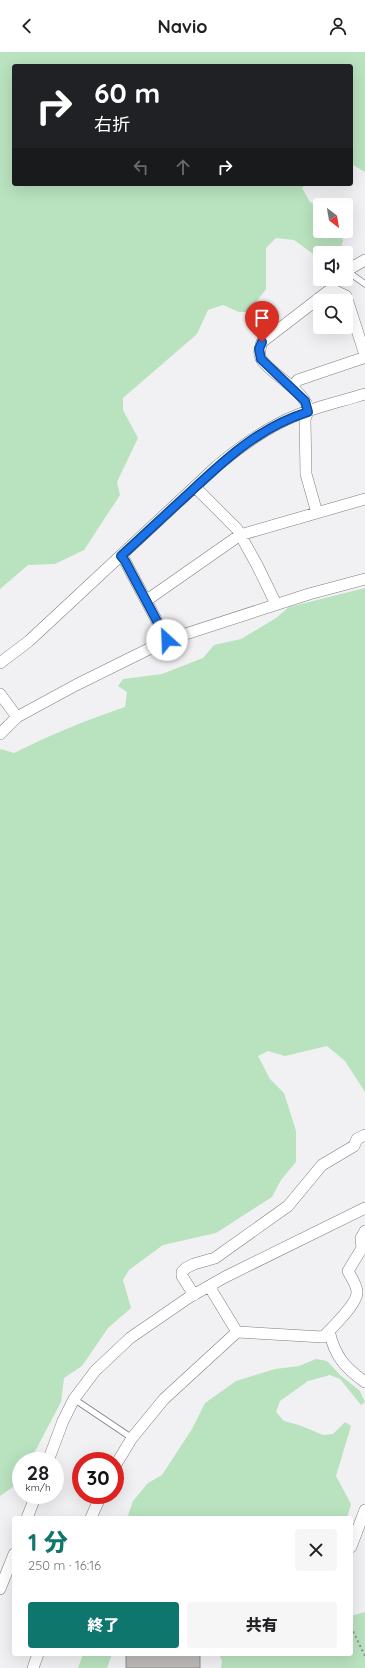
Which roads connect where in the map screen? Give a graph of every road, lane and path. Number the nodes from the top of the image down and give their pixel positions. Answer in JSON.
{"nodes":[{"id":1,"x":365,"y":260,"type":"edge"},
{"id":2,"x":353,"y":267,"type":"edge"},
{"id":3,"x":353,"y":276,"type":"edge"},
{"id":4,"x":365,"y":284,"type":"edge"},
{"id":5,"x":330,"y":286,"type":"edge"},
{"id":6,"x":334,"y":286,"type":"edge"},
{"id":7,"x":365,"y":355,"type":"edge"},
{"id":8,"x":292,"y":387,"type":"junction"},
{"id":9,"x":365,"y":394,"type":"edge"},
{"id":10,"x":308,"y":412,"type":"junction"},
{"id":11,"x":195,"y":487,"type":"junction"},
{"id":12,"x":365,"y":500,"type":"edge"},
{"id":13,"x":317,"y":513,"type":"junction"},
{"id":14,"x":240,"y":535,"type":"junction"},
{"id":15,"x":121,"y":556,"type":"junction"},
{"id":16,"x":365,"y":579,"type":"edge"},
{"id":17,"x":147,"y":600,"type":"junction"},
{"id":18,"x":276,"y":604,"type":"junction"},
{"id":19,"x":167,"y":640,"type":"junction"},
{"id":20,"x":0,"y":663,"type":"edge"},
{"id":21,"x":0,"y":694,"type":"edge"},
{"id":22,"x":17,"y":717,"type":"junction"},
{"id":23,"x":0,"y":734,"type":"edge"},
{"id":24,"x":365,"y":1135,"type":"edge"},
{"id":25,"x":365,"y":1208,"type":"edge"},
{"id":26,"x":365,"y":1231,"type":"edge"},
{"id":27,"x":209,"y":1286,"type":"junction"},
{"id":28,"x":194,"y":1295,"type":"junction"},
{"id":29,"x":329,"y":1330,"type":"junction"},
{"id":30,"x":237,"y":1332,"type":"junction"},
{"id":31,"x":365,"y":1382,"type":"edge"},
{"id":32,"x":74,"y":1399,"type":"junction"},
{"id":33,"x":132,"y":1438,"type":"junction"},
{"id":34,"x":51,"y":1452,"type":"edge"},
{"id":35,"x":124,"y":1452,"type":"edge"},
{"id":36,"x":32,"y":1504,"type":"edge"},
{"id":37,"x":97,"y":1504,"type":"edge"},
{"id":38,"x":365,"y":1510,"type":"edge"},
{"id":39,"x":28,"y":1516,"type":"edge"},
{"id":40,"x":92,"y":1516,"type":"edge"},
{"id":41,"x":353,"y":1542,"type":"edge"},
{"id":42,"x":8,"y":1564,"type":"edge"},
{"id":43,"x":0,"y":1589,"type":"edge"},
{"id":44,"x":353,"y":1631,"type":"edge"},
{"id":45,"x":37,"y":1656,"type":"edge"},
{"id":46,"x":365,"y":1656,"type":"edge"},
{"id":47,"x":33,"y":1668,"type":"edge"}],
"edges":[{"from":1,"to":2,"type":"street"},
{"from":3,"to":4,"type":"lane"},
{"from":5,"to":8,"type":"street"},
{"from":6,"to":7,"type":"street"},
{"from":7,"to":8,"type":"street"},
{"from":8,"to":10,"type":"street"},
{"from":9,"to":10,"type":"street"},
{"from":10,"to":11,"type":"street"},
{"from":10,"to":13,"type":"street"},
{"from":11,"to":14,"type":"street"},
{"from":11,"to":15,"type":"street"},
{"from":12,"to":13,"type":"street"},
{"from":13,"to":14,"type":"street"},
{"from":14,"to":17,"type":"street"},
{"from":14,"to":18,"type":"street"},
{"from":15,"to":17,"type":"street"},
{"from":15,"to":20,"type":"street"},
{"from":16,"to":18,"type":"street"},
{"from":17,"to":19,"type":"street"},
{"from":18,"to":19,"type":"street"},
{"from":19,"to":22,"type":"street"},
{"from":21,"to":22,"type":"street"},
{"from":22,"to":23,"type":"street"},
{"from":24,"to":28,"type":"street"},
{"from":25,"to":27,"type":"street"},
{"from":26,"to":29,"type":"street"},
{"from":27,"to":28,"type":"street"},
{"from":27,"to":30,"type":"street"},
{"from":28,"to":32,"type":"street"},
{"from":29,"to":30,"type":"street"},
{"from":29,"to":31,"type":"street"},
{"from":30,"to":33,"type":"street"},
{"from":32,"to":33,"type":"lane"},
{"from":32,"to":34,"type":"street"},
{"from":33,"to":35,"type":"street"},
{"from":36,"to":39,"type":"street"},
{"from":37,"to":40,"type":"street"},
{"from":38,"to":41,"type":"street"},
{"from":42,"to":43,"type":"street"},
{"from":44,"to":46,"type":"path"},
{"from":45,"to":47,"type":"street"}]}
